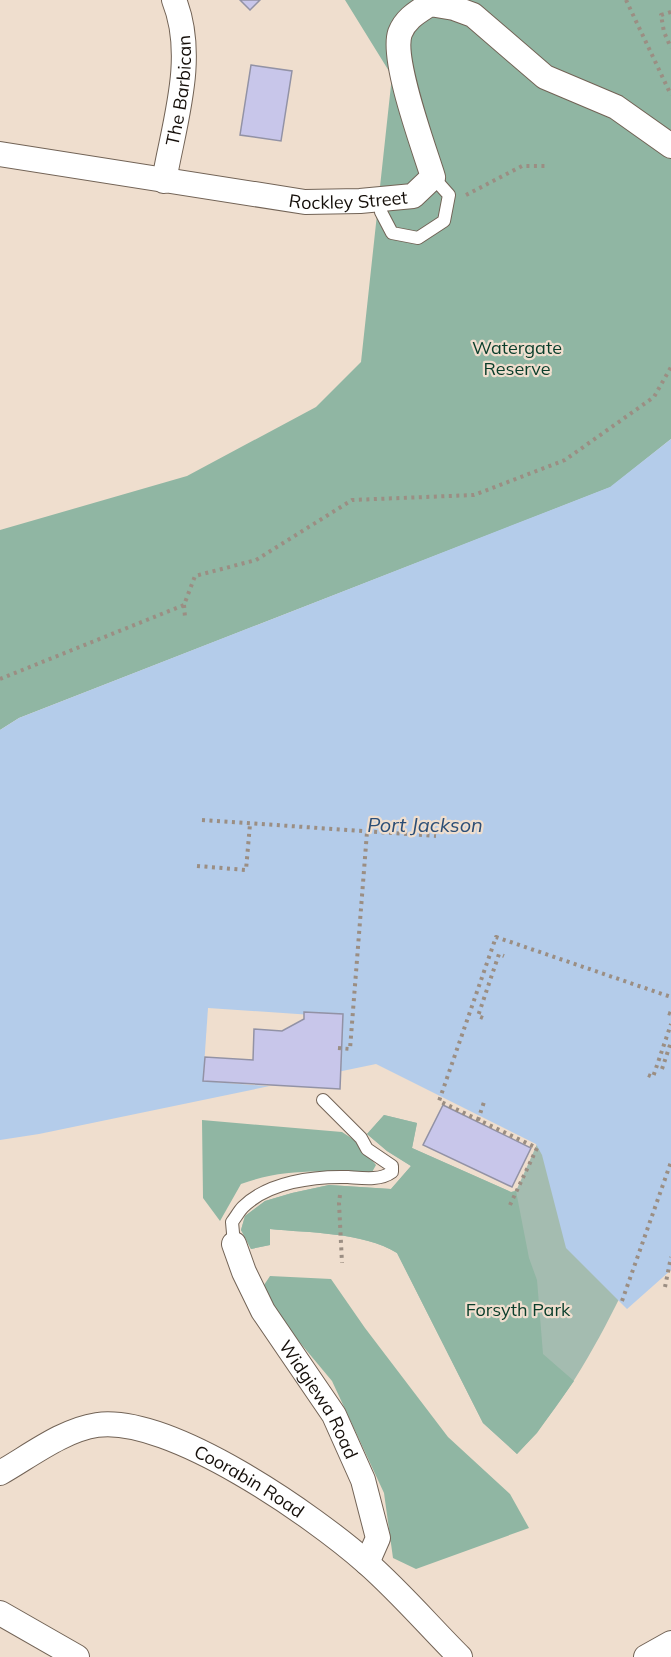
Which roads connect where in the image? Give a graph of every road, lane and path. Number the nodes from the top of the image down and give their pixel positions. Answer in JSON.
{"nodes":[{"id":1,"x":174,"y":0,"type":"edge"},
{"id":2,"x":626,"y":0,"type":"edge"},
{"id":3,"x":671,"y":12,"type":"edge"},
{"id":4,"x":671,"y":48,"type":"edge"},
{"id":5,"x":671,"y":95,"type":"edge"},
{"id":6,"x":671,"y":146,"type":"edge"},
{"id":7,"x":0,"y":154,"type":"edge"},
{"id":8,"x":548,"y":166,"type":"dead end"},
{"id":9,"x":433,"y":177,"type":"junction"},
{"id":10,"x":164,"y":181,"type":"junction"},
{"id":11,"x":382,"y":199,"type":"junction"},
{"id":12,"x":447,"y":205,"type":"junction"},
{"id":13,"x":671,"y":367,"type":"edge"},
{"id":14,"x":184,"y":605,"type":"junction"},
{"id":15,"x":185,"y":617,"type":"dead end"},
{"id":16,"x":0,"y":679,"type":"edge"},
{"id":17,"x":202,"y":820,"type":"dead end"},
{"id":18,"x":250,"y":824,"type":"junction"},
{"id":19,"x":367,"y":832,"type":"junction"},
{"id":20,"x":436,"y":836,"type":"dead end"},
{"id":21,"x":197,"y":866,"type":"dead end"},
{"id":22,"x":504,"y":956,"type":"dead end"},
{"id":23,"x":671,"y":998,"type":"edge"},
{"id":24,"x":483,"y":1018,"type":"dead end"},
{"id":25,"x":671,"y":1024,"type":"edge"},
{"id":26,"x":671,"y":1042,"type":"edge"},
{"id":27,"x":338,"y":1048,"type":"dead end"},
{"id":28,"x":662,"y":1069,"type":"dead end"},
{"id":29,"x":648,"y":1075,"type":"dead end"},
{"id":30,"x":323,"y":1100,"type":"dead end"},
{"id":31,"x":484,"y":1102,"type":"dead end"},
{"id":32,"x":478,"y":1120,"type":"junction"},
{"id":33,"x":671,"y":1162,"type":"edge"},
{"id":34,"x":343,"y":1177,"type":"junction"},
{"id":35,"x":510,"y":1205,"type":"dead end"},
{"id":36,"x":234,"y":1244,"type":"joint"},
{"id":37,"x":671,"y":1257,"type":"edge"},
{"id":38,"x":342,"y":1263,"type":"dead end"},
{"id":39,"x":665,"y":1287,"type":"dead end"},
{"id":40,"x":622,"y":1301,"type":"dead end"},
{"id":41,"x":0,"y":1473,"type":"edge"},
{"id":42,"x":367,"y":1563,"type":"junction"},
{"id":43,"x":0,"y":1613,"type":"edge"},
{"id":44,"x":671,"y":1643,"type":"edge"},
{"id":45,"x":77,"y":1657,"type":"edge"},
{"id":46,"x":460,"y":1657,"type":"edge"},
{"id":47,"x":646,"y":1657,"type":"edge"}],
"edges":[{"from":1,"to":10,"type":"street","name":"The Barbican"},
{"from":2,"to":5,"type":"path"},
{"from":3,"to":4,"type":"path"},
{"from":6,"to":9,"type":"street","name":"Rockley Street"},
{"from":7,"to":10,"type":"street","name":"Rockley Street"},
{"from":8,"to":12,"type":"path"},
{"from":9,"to":11,"type":"street","name":"Rockley Street"},
{"from":9,"to":12,"type":"lane"},
{"from":10,"to":11,"type":"street","name":"Rockley Street"},
{"from":11,"to":12,"type":"lane"},
{"from":13,"to":14,"type":"path"},
{"from":14,"to":15,"type":"path"},
{"from":14,"to":16,"type":"path"},
{"from":17,"to":18,"type":"path"},
{"from":18,"to":19,"type":"path"},
{"from":18,"to":21,"type":"path"},
{"from":19,"to":20,"type":"path"},
{"from":19,"to":27,"type":"path"},
{"from":22,"to":24,"type":"path"},
{"from":23,"to":32,"type":"path"},
{"from":25,"to":29,"type":"path"},
{"from":26,"to":28,"type":"path"},
{"from":30,"to":34,"type":"lane"},
{"from":31,"to":32,"type":"path"},
{"from":32,"to":35,"type":"path"},
{"from":33,"to":40,"type":"path"},
{"from":34,"to":36,"type":"lane"},
{"from":34,"to":38,"type":"path"},
{"from":36,"to":42,"type":"street","name":"Widgiewa Road"},
{"from":37,"to":39,"type":"path"},
{"from":41,"to":42,"type":"street","name":"Coorabin Road"},
{"from":42,"to":46,"type":"street","name":"Coorabin Road"},
{"from":43,"to":45,"type":"street"},
{"from":44,"to":47,"type":"street"}]}
